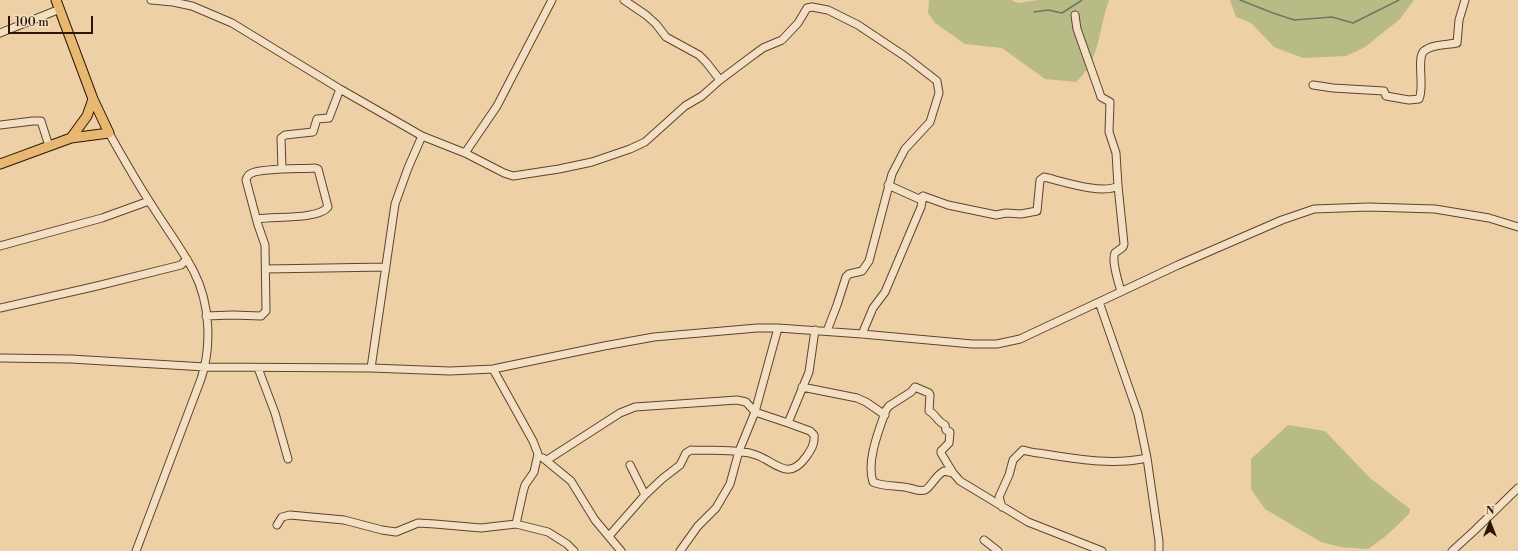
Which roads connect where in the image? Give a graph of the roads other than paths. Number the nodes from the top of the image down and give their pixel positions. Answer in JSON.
{"nodes":[{"id":1,"x":56,"y":0,"type":"edge"},
{"id":2,"x":151,"y":0,"type":"edge"},
{"id":3,"x":552,"y":0,"type":"edge"},
{"id":4,"x":624,"y":0,"type":"edge"},
{"id":5,"x":1465,"y":0,"type":"edge"},
{"id":6,"x":60,"y":9,"type":"junction"},
{"id":7,"x":1075,"y":15,"type":"dead end"},
{"id":8,"x":0,"y":33,"type":"edge"},
{"id":9,"x":720,"y":80,"type":"junction"},
{"id":10,"x":1313,"y":85,"type":"dead end"},
{"id":11,"x":340,"y":89,"type":"junction"},
{"id":12,"x":93,"y":98,"type":"junction"},
{"id":13,"x":0,"y":125,"type":"edge"},
{"id":14,"x":109,"y":133,"type":"junction"},
{"id":15,"x":422,"y":136,"type":"junction"},
{"id":16,"x":71,"y":138,"type":"junction"},
{"id":17,"x":49,"y":146,"type":"junction"},
{"id":18,"x":465,"y":153,"type":"junction"},
{"id":19,"x":0,"y":164,"type":"edge"},
{"id":20,"x":282,"y":169,"type":"junction"},
{"id":21,"x":888,"y":185,"type":"junction"},
{"id":22,"x":1118,"y":186,"type":"junction"},
{"id":23,"x":923,"y":196,"type":"junction"},
{"id":24,"x":149,"y":201,"type":"junction"},
{"id":25,"x":257,"y":219,"type":"junction"},
{"id":26,"x":1518,"y":227,"type":"edge"},
{"id":27,"x":0,"y":246,"type":"edge"},
{"id":28,"x":187,"y":260,"type":"junction"},
{"id":29,"x":386,"y":267,"type":"junction"},
{"id":30,"x":266,"y":269,"type":"junction"},
{"id":31,"x":1121,"y":292,"type":"junction"},
{"id":32,"x":1100,"y":302,"type":"junction"},
{"id":33,"x":0,"y":308,"type":"edge"},
{"id":34,"x":206,"y":316,"type":"junction"},
{"id":35,"x":778,"y":328,"type":"junction"},
{"id":36,"x":815,"y":330,"type":"junction"},
{"id":37,"x":827,"y":331,"type":"junction"},
{"id":38,"x":862,"y":334,"type":"junction"},
{"id":39,"x":0,"y":358,"type":"edge"},
{"id":40,"x":205,"y":367,"type":"junction"},
{"id":41,"x":258,"y":368,"type":"junction"},
{"id":42,"x":371,"y":368,"type":"junction"},
{"id":43,"x":493,"y":369,"type":"junction"},
{"id":44,"x":802,"y":387,"type":"junction"},
{"id":45,"x":755,"y":412,"type":"junction"},
{"id":46,"x":885,"y":415,"type":"junction"},
{"id":47,"x":788,"y":423,"type":"junction"},
{"id":48,"x":739,"y":451,"type":"junction"},
{"id":49,"x":538,"y":454,"type":"junction"},
{"id":50,"x":1147,"y":458,"type":"junction"},
{"id":51,"x":288,"y":459,"type":"dead end"},
{"id":52,"x":547,"y":460,"type":"junction"},
{"id":53,"x":630,"y":465,"type":"dead end"},
{"id":54,"x":953,"y":473,"type":"junction"},
{"id":55,"x":1518,"y":488,"type":"edge"},
{"id":56,"x":645,"y":495,"type":"junction"},
{"id":57,"x":1002,"y":507,"type":"junction"},
{"id":58,"x":516,"y":524,"type":"junction"},
{"id":59,"x":277,"y":525,"type":"dead end"},
{"id":60,"x":609,"y":536,"type":"junction"},
{"id":61,"x":984,"y":540,"type":"dead end"},
{"id":62,"x":136,"y":551,"type":"edge"},
{"id":63,"x":574,"y":551,"type":"edge"},
{"id":64,"x":621,"y":551,"type":"edge"},
{"id":65,"x":680,"y":551,"type":"edge"},
{"id":66,"x":998,"y":551,"type":"edge"},
{"id":67,"x":1102,"y":551,"type":"edge"},
{"id":68,"x":1159,"y":551,"type":"edge"},
{"id":69,"x":1452,"y":551,"type":"edge"}],
"edges":[{"from":1,"to":6,"type":"main road"},
{"from":2,"to":11,"type":"street"},
{"from":3,"to":18,"type":"street"},
{"from":4,"to":9,"type":"street"},
{"from":5,"to":10,"type":"street"},
{"from":6,"to":8,"type":"street"},
{"from":6,"to":12,"type":"main road"},
{"from":7,"to":22,"type":"street"},
{"from":9,"to":18,"type":"street"},
{"from":9,"to":21,"type":"street"},
{"from":11,"to":15,"type":"street"},
{"from":11,"to":20,"type":"street"},
{"from":12,"to":14,"type":"main road"},
{"from":12,"to":16,"type":"main road"},
{"from":13,"to":17,"type":"street"},
{"from":14,"to":16,"type":"main road"},
{"from":14,"to":24,"type":"street"},
{"from":15,"to":18,"type":"street"},
{"from":15,"to":29,"type":"street"},
{"from":16,"to":17,"type":"main road"},
{"from":17,"to":19,"type":"main road"},
{"from":20,"to":25,"type":"street"},
{"from":20,"to":25,"type":"street"},
{"from":21,"to":23,"type":"street"},
{"from":21,"to":37,"type":"street"},
{"from":22,"to":23,"type":"street"},
{"from":22,"to":31,"type":"street"},
{"from":23,"to":38,"type":"street"},
{"from":24,"to":27,"type":"street"},
{"from":24,"to":28,"type":"street"},
{"from":25,"to":30,"type":"street"},
{"from":26,"to":31,"type":"street"},
{"from":28,"to":33,"type":"street"},
{"from":28,"to":34,"type":"street"},
{"from":29,"to":30,"type":"street"},
{"from":29,"to":42,"type":"street"},
{"from":30,"to":34,"type":"street"},
{"from":31,"to":32,"type":"street"},
{"from":32,"to":38,"type":"street"},
{"from":32,"to":50,"type":"street"},
{"from":34,"to":40,"type":"street"},
{"from":35,"to":36,"type":"street"},
{"from":35,"to":43,"type":"street"},
{"from":35,"to":45,"type":"street"},
{"from":36,"to":37,"type":"street"},
{"from":36,"to":44,"type":"street"},
{"from":37,"to":38,"type":"street"},
{"from":39,"to":40,"type":"street"},
{"from":40,"to":41,"type":"street"},
{"from":40,"to":62,"type":"street"},
{"from":41,"to":42,"type":"street"},
{"from":41,"to":51,"type":"street"},
{"from":42,"to":43,"type":"street"},
{"from":43,"to":49,"type":"street"},
{"from":44,"to":46,"type":"street"},
{"from":44,"to":47,"type":"street"},
{"from":45,"to":47,"type":"street"},
{"from":45,"to":48,"type":"street"},
{"from":45,"to":52,"type":"street"},
{"from":46,"to":54,"type":"street"},
{"from":46,"to":54,"type":"street"},
{"from":47,"to":48,"type":"street"},
{"from":48,"to":56,"type":"street"},
{"from":48,"to":65,"type":"street"},
{"from":49,"to":52,"type":"street"},
{"from":49,"to":58,"type":"street"},
{"from":50,"to":57,"type":"street"},
{"from":50,"to":68,"type":"street"},
{"from":52,"to":60,"type":"street"},
{"from":53,"to":56,"type":"street"},
{"from":54,"to":57,"type":"street"},
{"from":55,"to":69,"type":"street"},
{"from":56,"to":60,"type":"street"},
{"from":57,"to":67,"type":"street"},
{"from":58,"to":59,"type":"street"},
{"from":58,"to":63,"type":"street"},
{"from":60,"to":64,"type":"street"},
{"from":61,"to":66,"type":"street"}]}
